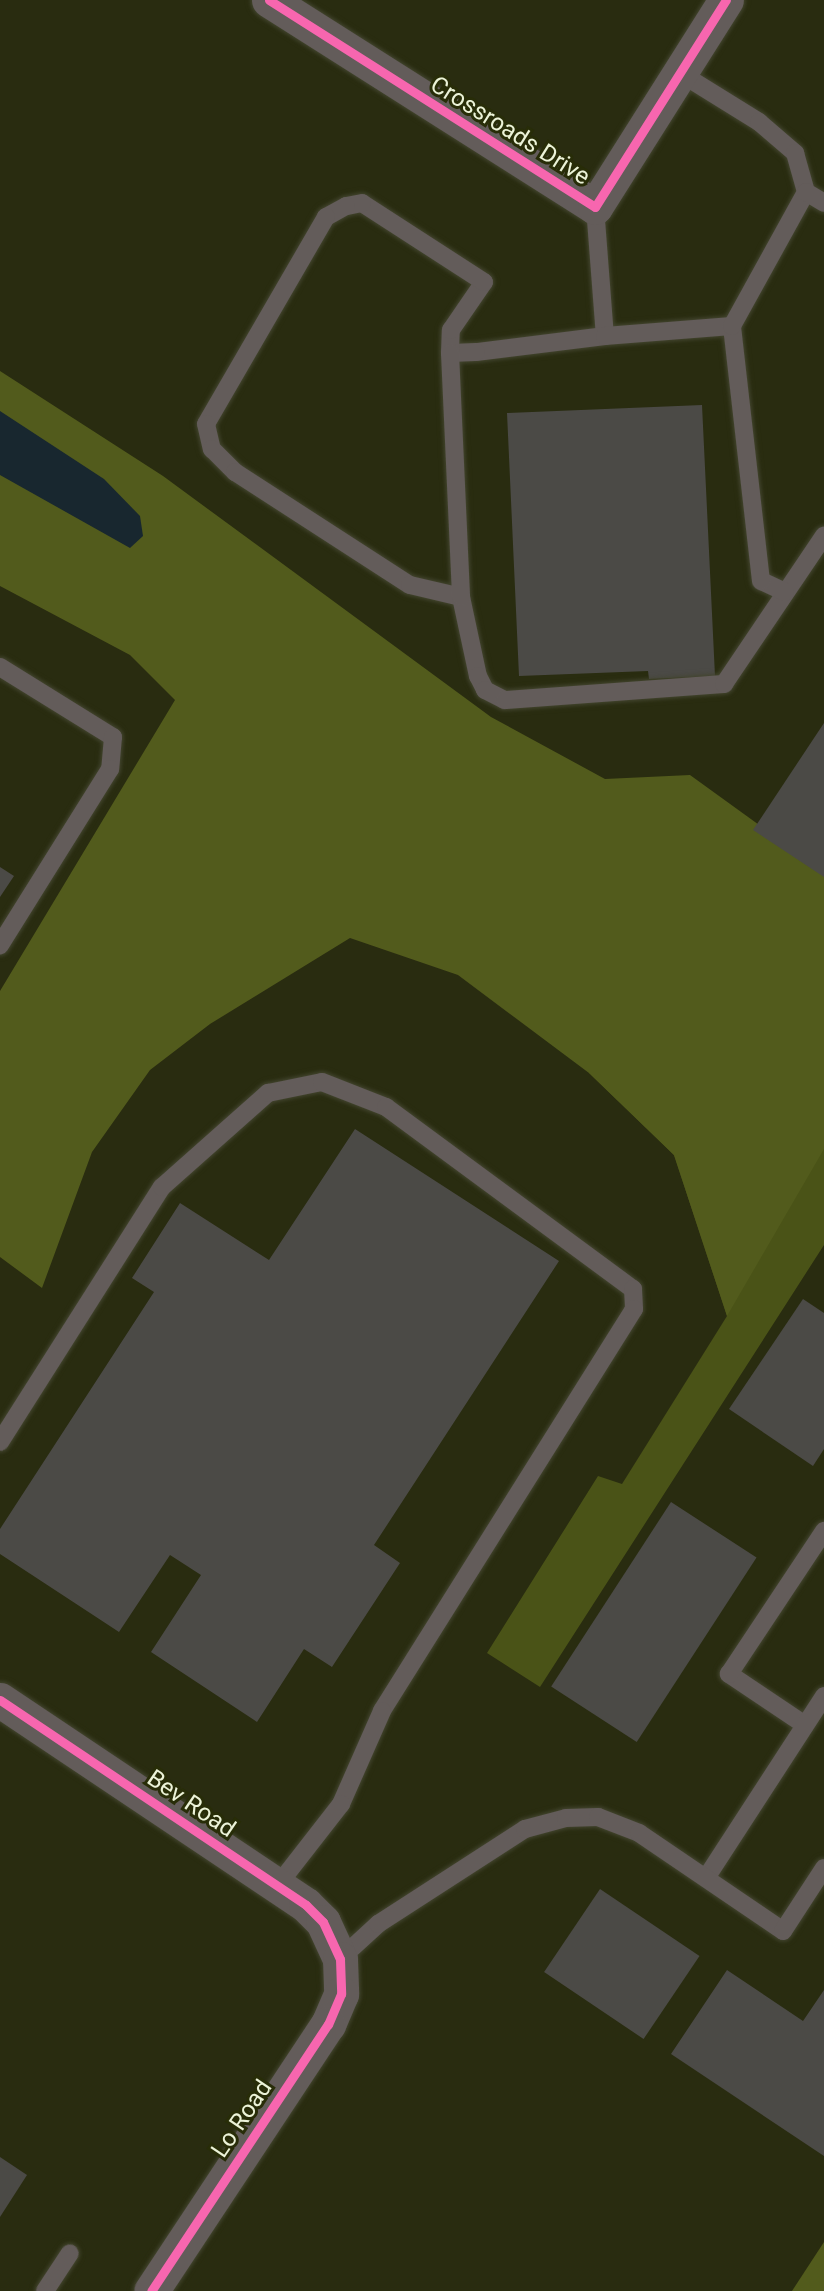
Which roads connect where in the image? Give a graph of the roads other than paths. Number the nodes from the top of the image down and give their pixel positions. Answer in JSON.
{"nodes":[{"id":1,"x":269,"y":0,"type":"edge"},
{"id":2,"x":726,"y":0,"type":"edge"},
{"id":3,"x":680,"y":73,"type":"junction"},
{"id":4,"x":806,"y":192,"type":"junction"},
{"id":5,"x":824,"y":203,"type":"edge"},
{"id":6,"x":595,"y":207,"type":"junction"},
{"id":7,"x":732,"y":326,"type":"junction"},
{"id":8,"x":605,"y":336,"type":"junction"},
{"id":9,"x":450,"y":353,"type":"junction"},
{"id":10,"x":824,"y":536,"type":"edge"},
{"id":11,"x":785,"y":592,"type":"junction"},
{"id":12,"x":461,"y":597,"type":"junction"},
{"id":13,"x":0,"y":667,"type":"edge"},
{"id":14,"x":0,"y":945,"type":"edge"},
{"id":15,"x":0,"y":1442,"type":"edge"},
{"id":16,"x":824,"y":1531,"type":"edge"},
{"id":17,"x":824,"y":1696,"type":"edge"},
{"id":18,"x":0,"y":1700,"type":"edge"},
{"id":19,"x":805,"y":1725,"type":"junction"},
{"id":20,"x":824,"y":1868,"type":"edge"},
{"id":21,"x":706,"y":1878,"type":"junction"},
{"id":22,"x":278,"y":1885,"type":"junction"},
{"id":23,"x":340,"y":1959,"type":"junction"},
{"id":24,"x":70,"y":2253,"type":"dead end"},
{"id":25,"x":46,"y":2291,"type":"edge"},
{"id":26,"x":151,"y":2291,"type":"edge"}],
"edges":[{"from":1,"to":6,"type":"street","name":"Crossroads Drive"},
{"from":2,"to":3,"type":"street","name":"Crossroads Drive"},
{"from":3,"to":4,"type":"lane"},
{"from":3,"to":6,"type":"street","name":"Crossroads Drive"},
{"from":4,"to":5,"type":"lane"},
{"from":4,"to":7,"type":"lane"},
{"from":6,"to":8,"type":"lane"},
{"from":7,"to":8,"type":"lane"},
{"from":7,"to":11,"type":"lane"},
{"from":8,"to":9,"type":"lane"},
{"from":9,"to":12,"type":"lane"},
{"from":9,"to":12,"type":"lane"},
{"from":10,"to":11,"type":"lane"},
{"from":11,"to":12,"type":"lane"},
{"from":13,"to":14,"type":"lane"},
{"from":15,"to":22,"type":"lane"},
{"from":16,"to":19,"type":"lane"},
{"from":17,"to":19,"type":"lane"},
{"from":18,"to":22,"type":"street","name":"Bev Road"},
{"from":19,"to":21,"type":"lane"},
{"from":20,"to":21,"type":"lane"},
{"from":21,"to":23,"type":"lane"},
{"from":22,"to":23,"type":"street","name":"Bev Road"},
{"from":23,"to":26,"type":"street","name":"Lo Road"},
{"from":24,"to":25,"type":"lane"}]}
